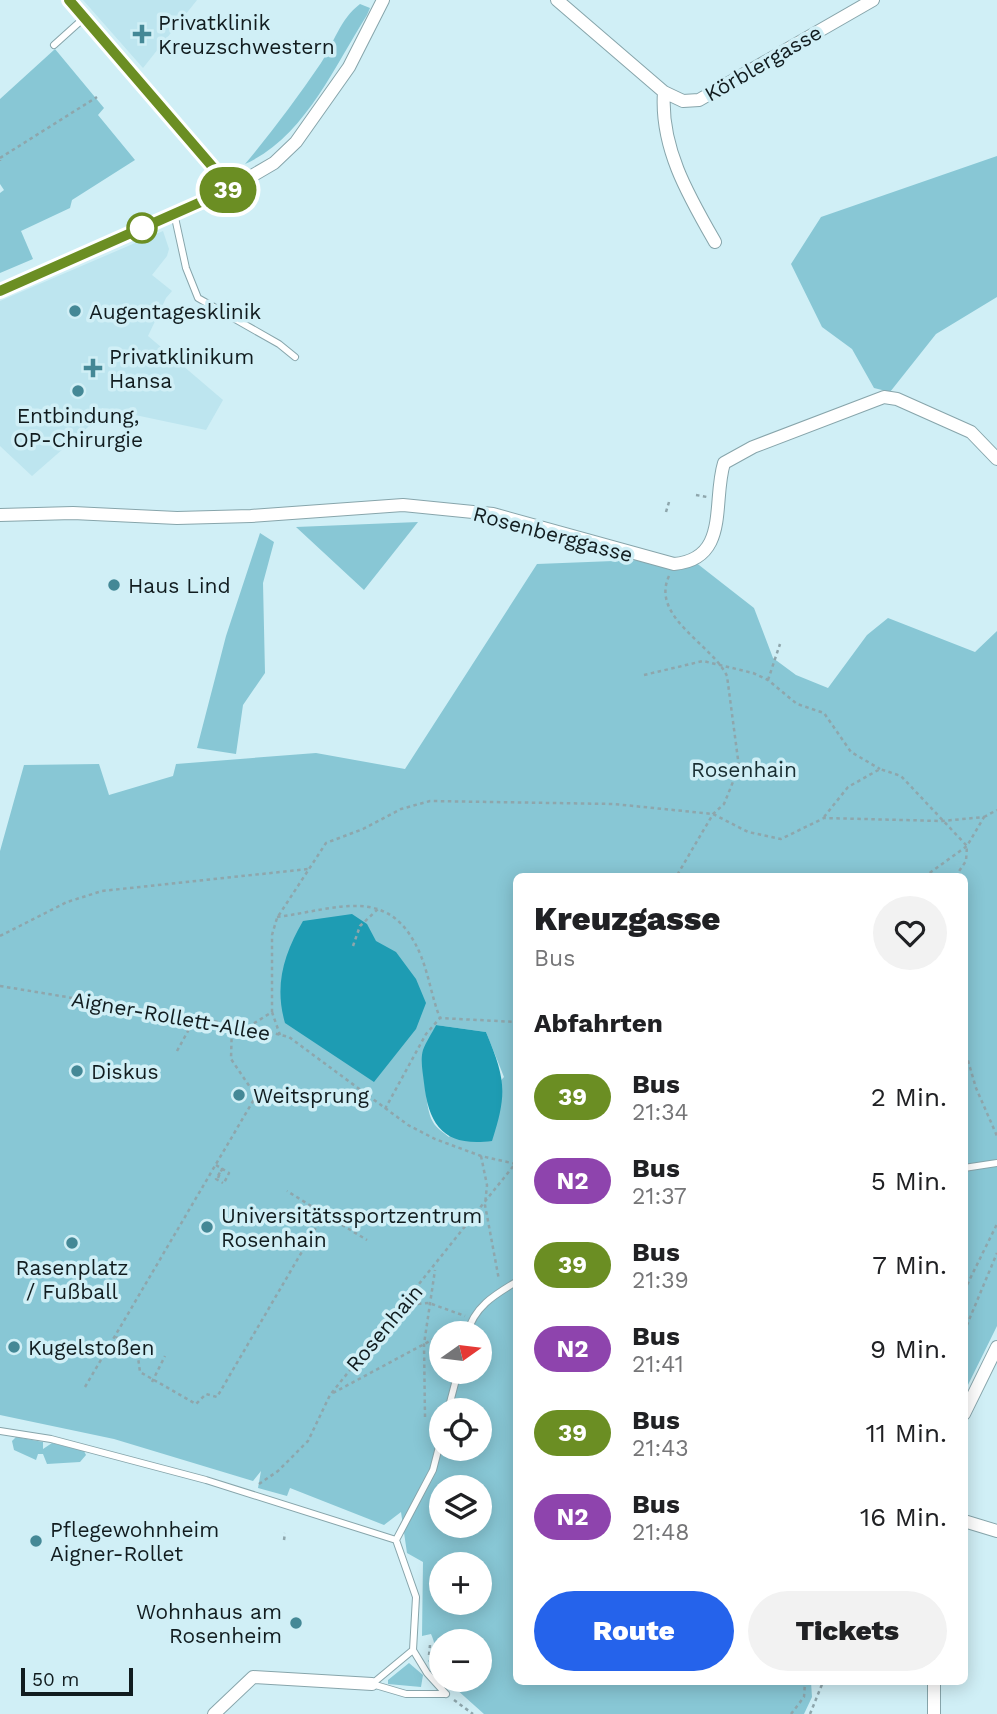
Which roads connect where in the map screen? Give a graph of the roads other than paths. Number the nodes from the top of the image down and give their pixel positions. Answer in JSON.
{"nodes":[{"id":1,"x":69,"y":0,"type":"edge"},
{"id":2,"x":383,"y":0,"type":"edge"},
{"id":3,"x":557,"y":0,"type":"edge"},
{"id":4,"x":873,"y":0,"type":"edge"},
{"id":5,"x":84,"y":18,"type":"junction"},
{"id":6,"x":54,"y":45,"type":"dead end"},
{"id":7,"x":664,"y":92,"type":"junction"},
{"id":8,"x":228,"y":190,"type":"junction"},
{"id":9,"x":174,"y":213,"type":"junction"},
{"id":10,"x":715,"y":242,"type":"dead end"},
{"id":11,"x":0,"y":291,"type":"edge"},
{"id":12,"x":295,"y":357,"type":"dead end"},
{"id":13,"x":997,"y":459,"type":"edge"},
{"id":14,"x":0,"y":515,"type":"edge"},
{"id":15,"x":997,"y":1163,"type":"edge"},
{"id":16,"x":968,"y":1167,"type":"edge"},
{"id":17,"x":513,"y":1284,"type":"edge"},
{"id":18,"x":470,"y":1321,"type":"edge"},
{"id":19,"x":997,"y":1347,"type":"edge"},
{"id":20,"x":968,"y":1406,"type":"edge"},
{"id":21,"x":0,"y":1431,"type":"edge"},
{"id":22,"x":435,"y":1461,"type":"edge"},
{"id":23,"x":968,"y":1522,"type":"edge"},
{"id":24,"x":997,"y":1531,"type":"edge"},
{"id":25,"x":396,"y":1540,"type":"junction"},
{"id":26,"x":413,"y":1650,"type":"junction"},
{"id":27,"x":372,"y":1684,"type":"junction"},
{"id":28,"x":934,"y":1685,"type":"edge"},
{"id":29,"x":214,"y":1714,"type":"edge"},
{"id":30,"x":934,"y":1714,"type":"edge"}],
"edges":[{"from":1,"to":5,"type":"street"},
{"from":2,"to":8,"type":"street"},
{"from":3,"to":7,"type":"street","name":"Körblergasse"},
{"from":4,"to":7,"type":"street","name":"Körblergasse"},
{"from":5,"to":6,"type":"lane"},
{"from":5,"to":8,"type":"street"},
{"from":7,"to":10,"type":"street"},
{"from":8,"to":9,"type":"street"},
{"from":9,"to":11,"type":"street"},
{"from":9,"to":12,"type":"lane"},
{"from":13,"to":14,"type":"street","name":"Rosenberggasse"},
{"from":15,"to":16,"type":"lane"},
{"from":17,"to":18,"type":"lane"},
{"from":19,"to":20,"type":"street"},
{"from":21,"to":25,"type":"lane"},
{"from":22,"to":25,"type":"lane"},
{"from":23,"to":24,"type":"street"},
{"from":25,"to":26,"type":"lane"},
{"from":26,"to":27,"type":"lane"},
{"from":26,"to":27,"type":"lane"},
{"from":27,"to":29,"type":"street"},
{"from":28,"to":30,"type":"street"}]}
